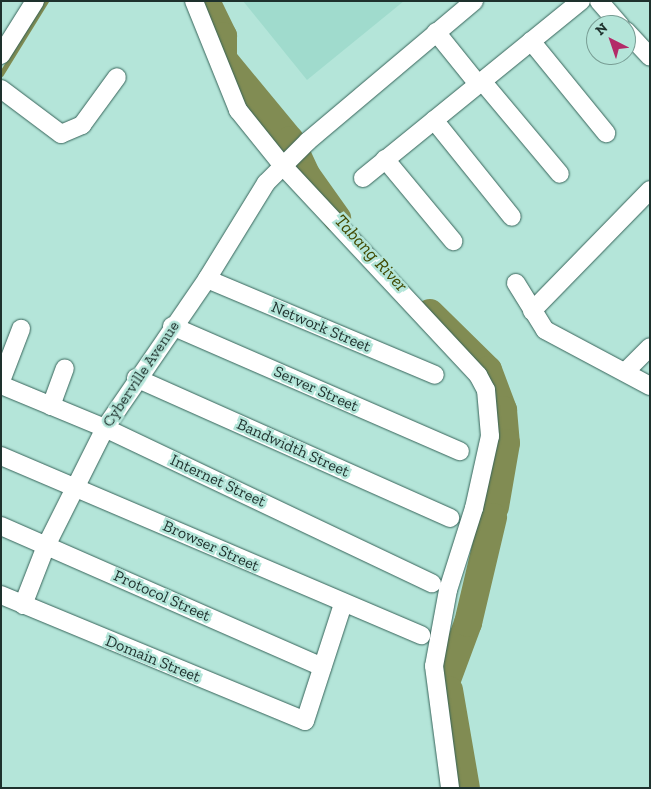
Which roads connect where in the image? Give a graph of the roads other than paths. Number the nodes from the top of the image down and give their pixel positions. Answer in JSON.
{"nodes":[{"id":1,"x":35,"y":1,"type":"edge"},
{"id":2,"x":194,"y":1,"type":"edge"},
{"id":3,"x":474,"y":1,"type":"edge"},
{"id":4,"x":581,"y":1,"type":"edge"},
{"id":5,"x":599,"y":1,"type":"edge"},
{"id":6,"x":611,"y":15,"type":"edge"},
{"id":7,"x":436,"y":32,"type":"junction"},
{"id":8,"x":531,"y":42,"type":"junction"},
{"id":9,"x":636,"y":42,"type":"edge"},
{"id":10,"x":1,"y":55,"type":"edge"},
{"id":11,"x":650,"y":57,"type":"edge"},
{"id":12,"x":117,"y":77,"type":"dead end"},
{"id":13,"x":480,"y":83,"type":"junction"},
{"id":14,"x":1,"y":90,"type":"edge"},
{"id":15,"x":434,"y":120,"type":"junction"},
{"id":16,"x":606,"y":133,"type":"dead end"},
{"id":17,"x":385,"y":159,"type":"junction"},
{"id":18,"x":285,"y":163,"type":"junction"},
{"id":19,"x":560,"y":174,"type":"dead end"},
{"id":20,"x":363,"y":178,"type":"dead end"},
{"id":21,"x":650,"y":190,"type":"edge"},
{"id":22,"x":512,"y":218,"type":"dead end"},
{"id":23,"x":453,"y":241,"type":"dead end"},
{"id":24,"x":207,"y":278,"type":"junction"},
{"id":25,"x":516,"y":283,"type":"dead end"},
{"id":26,"x":532,"y":311,"type":"junction"},
{"id":27,"x":172,"y":326,"type":"junction"},
{"id":28,"x":20,"y":329,"type":"dead end"},
{"id":29,"x":650,"y":347,"type":"edge"},
{"id":30,"x":65,"y":368,"type":"dead end"},
{"id":31,"x":625,"y":372,"type":"junction"},
{"id":32,"x":435,"y":376,"type":"dead end"},
{"id":33,"x":136,"y":378,"type":"junction"},
{"id":34,"x":1,"y":383,"type":"edge"},
{"id":35,"x":650,"y":386,"type":"edge"},
{"id":36,"x":50,"y":406,"type":"junction"},
{"id":37,"x":104,"y":428,"type":"junction"},
{"id":38,"x":460,"y":452,"type":"dead end"},
{"id":39,"x":1,"y":456,"type":"edge"},
{"id":40,"x":75,"y":486,"type":"junction"},
{"id":41,"x":450,"y":518,"type":"dead end"},
{"id":42,"x":1,"y":526,"type":"edge"},
{"id":43,"x":46,"y":546,"type":"junction"},
{"id":44,"x":432,"y":583,"type":"dead end"},
{"id":45,"x":1,"y":595,"type":"edge"},
{"id":46,"x":343,"y":604,"type":"junction"},
{"id":47,"x":23,"y":605,"type":"junction"},
{"id":48,"x":420,"y":635,"type":"dead end"},
{"id":49,"x":322,"y":667,"type":"junction"},
{"id":50,"x":450,"y":788,"type":"edge"}],
"edges":[{"from":1,"to":10,"type":"street"},
{"from":2,"to":18,"type":"street"},
{"from":3,"to":7,"type":"street","name":"Cyberville Avenue"},
{"from":4,"to":8,"type":"street"},
{"from":5,"to":6,"type":"street"},
{"from":7,"to":13,"type":"street"},
{"from":7,"to":18,"type":"street","name":"Cyberville Avenue"},
{"from":8,"to":13,"type":"street"},
{"from":8,"to":16,"type":"street"},
{"from":9,"to":11,"type":"street"},
{"from":12,"to":14,"type":"street"},
{"from":13,"to":15,"type":"street"},
{"from":13,"to":19,"type":"street"},
{"from":15,"to":17,"type":"street"},
{"from":15,"to":22,"type":"street"},
{"from":17,"to":20,"type":"street"},
{"from":17,"to":23,"type":"street"},
{"from":18,"to":24,"type":"street","name":"Cyberville Avenue"},
{"from":18,"to":50,"type":"street"},
{"from":21,"to":26,"type":"street"},
{"from":24,"to":27,"type":"street","name":"Cyberville Avenue"},
{"from":24,"to":32,"type":"street","name":"Network Street"},
{"from":25,"to":26,"type":"street"},
{"from":26,"to":31,"type":"street"},
{"from":27,"to":33,"type":"street","name":"Cyberville Avenue"},
{"from":27,"to":38,"type":"street","name":"Server Street"},
{"from":28,"to":34,"type":"street"},
{"from":29,"to":31,"type":"street"},
{"from":30,"to":36,"type":"street"},
{"from":31,"to":35,"type":"street"},
{"from":33,"to":37,"type":"street","name":"Cyberville Avenue"},
{"from":33,"to":41,"type":"street","name":"Bandwidth Street"},
{"from":34,"to":36,"type":"street","name":"Internet Street"},
{"from":36,"to":37,"type":"street","name":"Internet Street"},
{"from":37,"to":40,"type":"street","name":"Cyberville Avenue"},
{"from":37,"to":44,"type":"street","name":"Internet Street"},
{"from":39,"to":40,"type":"street","name":"Browser Street"},
{"from":40,"to":43,"type":"street","name":"Cyberville Avenue"},
{"from":40,"to":46,"type":"street","name":"Browser Street"},
{"from":42,"to":43,"type":"street","name":"Protocol Street"},
{"from":43,"to":47,"type":"street","name":"Cyberville Avenue"},
{"from":43,"to":49,"type":"street","name":"Protocol Street"},
{"from":45,"to":47,"type":"street","name":"Domain Street"},
{"from":46,"to":48,"type":"street","name":"Browser Street"},
{"from":46,"to":49,"type":"street"},
{"from":47,"to":49,"type":"street","name":"Domain Street"}]}
